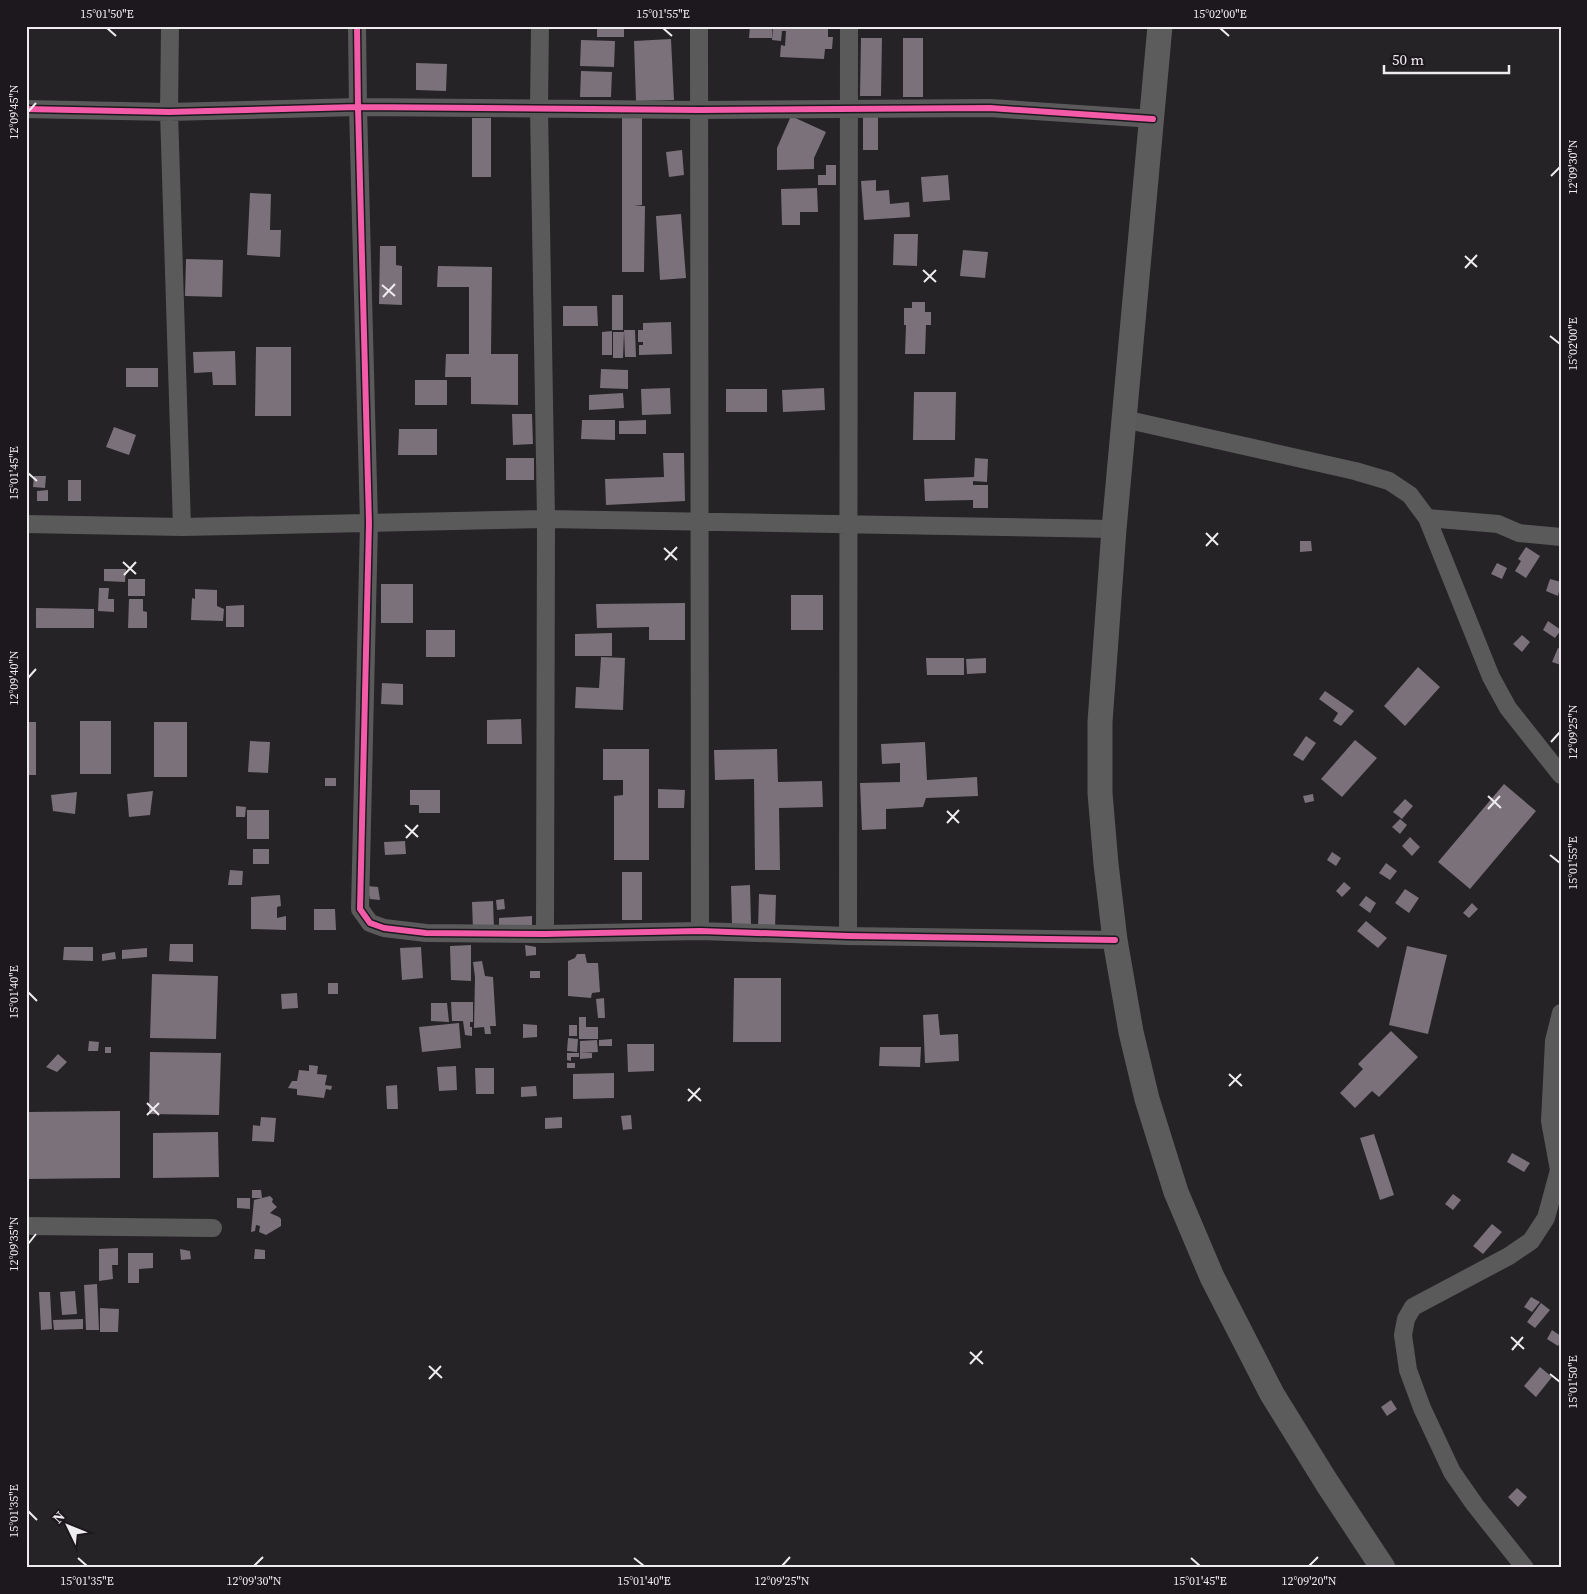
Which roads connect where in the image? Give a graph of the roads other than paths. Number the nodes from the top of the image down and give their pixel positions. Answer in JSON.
{"nodes":[{"id":1,"x":170,"y":26,"type":"edge"},
{"id":2,"x":357,"y":26,"type":"edge"},
{"id":3,"x":540,"y":26,"type":"edge"},
{"id":4,"x":699,"y":26,"type":"edge"},
{"id":5,"x":849,"y":26,"type":"edge"},
{"id":6,"x":1160,"y":26,"type":"edge"},
{"id":7,"x":358,"y":107,"type":"junction"},
{"id":8,"x":539,"y":108,"type":"junction"},
{"id":9,"x":847,"y":109,"type":"junction"},
{"id":10,"x":26,"y":110,"type":"edge"},
{"id":11,"x":699,"y":110,"type":"junction"},
{"id":12,"x":169,"y":112,"type":"junction"},
{"id":13,"x":1153,"y":120,"type":"junction"},
{"id":14,"x":1124,"y":419,"type":"junction"},
{"id":15,"x":1427,"y":518,"type":"junction"},
{"id":16,"x":546,"y":519,"type":"junction"},
{"id":17,"x":369,"y":522,"type":"junction"},
{"id":18,"x":699,"y":523,"type":"junction"},
{"id":19,"x":26,"y":524,"type":"edge"},
{"id":20,"x":849,"y":524,"type":"junction"},
{"id":21,"x":182,"y":527,"type":"junction"},
{"id":22,"x":1114,"y":529,"type":"junction"},
{"id":23,"x":1561,"y":537,"type":"edge"},
{"id":24,"x":1561,"y":775,"type":"edge"},
{"id":25,"x":700,"y":931,"type":"junction"},
{"id":26,"x":544,"y":934,"type":"junction"},
{"id":27,"x":848,"y":936,"type":"junction"},
{"id":28,"x":1115,"y":940,"type":"junction"},
{"id":29,"x":1561,"y":1013,"type":"edge"},
{"id":30,"x":1560,"y":1168,"type":"edge"},
{"id":31,"x":26,"y":1226,"type":"edge"},
{"id":32,"x":213,"y":1228,"type":"dead end"},
{"id":33,"x":1383,"y":1568,"type":"edge"},
{"id":34,"x":1524,"y":1568,"type":"edge"}],
"edges":[{"from":1,"to":12,"type":"street"},
{"from":2,"to":7,"type":"street"},
{"from":3,"to":8,"type":"street"},
{"from":4,"to":11,"type":"street"},
{"from":5,"to":9,"type":"street"},
{"from":6,"to":13,"type":"main road"},
{"from":7,"to":8,"type":"street"},
{"from":7,"to":12,"type":"street"},
{"from":7,"to":17,"type":"street"},
{"from":8,"to":11,"type":"street"},
{"from":8,"to":16,"type":"street"},
{"from":9,"to":11,"type":"street"},
{"from":9,"to":13,"type":"street"},
{"from":9,"to":20,"type":"street"},
{"from":10,"to":12,"type":"street"},
{"from":11,"to":18,"type":"street"},
{"from":12,"to":21,"type":"street"},
{"from":13,"to":14,"type":"main road"},
{"from":14,"to":15,"type":"street"},
{"from":14,"to":22,"type":"main road"},
{"from":15,"to":23,"type":"street"},
{"from":15,"to":24,"type":"street"},
{"from":16,"to":17,"type":"street"},
{"from":16,"to":18,"type":"street"},
{"from":16,"to":26,"type":"street"},
{"from":17,"to":21,"type":"street"},
{"from":17,"to":26,"type":"street"},
{"from":18,"to":20,"type":"street"},
{"from":18,"to":25,"type":"street"},
{"from":19,"to":21,"type":"street"},
{"from":20,"to":22,"type":"street"},
{"from":20,"to":27,"type":"street"},
{"from":22,"to":28,"type":"main road"},
{"from":25,"to":26,"type":"street"},
{"from":25,"to":27,"type":"street"},
{"from":27,"to":28,"type":"street"},
{"from":28,"to":33,"type":"main road"},
{"from":29,"to":30,"type":"street"},
{"from":30,"to":34,"type":"street"},
{"from":31,"to":32,"type":"street"}]}
